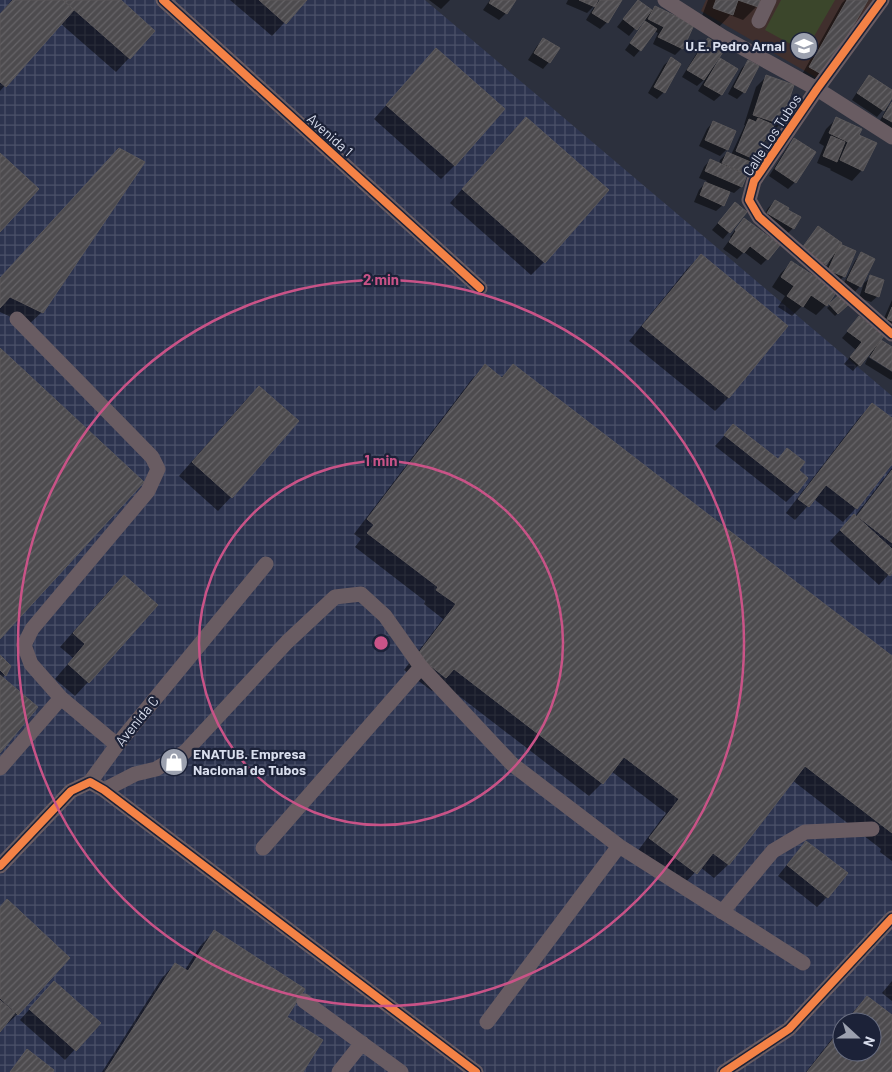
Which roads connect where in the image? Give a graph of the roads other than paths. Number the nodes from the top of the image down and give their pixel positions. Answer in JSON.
{"nodes":[{"id":1,"x":164,"y":0,"type":"edge"},
{"id":2,"x":665,"y":0,"type":"edge"},
{"id":3,"x":769,"y":0,"type":"edge"},
{"id":4,"x":882,"y":0,"type":"edge"},
{"id":5,"x":759,"y":20,"type":"dead end"},
{"id":6,"x":817,"y":89,"type":"junction"},
{"id":7,"x":892,"y":137,"type":"edge"},
{"id":8,"x":480,"y":288,"type":"dead end"},
{"id":9,"x":17,"y":319,"type":"dead end"},
{"id":10,"x":892,"y":334,"type":"edge"},
{"id":11,"x":266,"y":564,"type":"dead end"},
{"id":12,"x":422,"y":667,"type":"junction"},
{"id":13,"x":61,"y":698,"type":"junction"},
{"id":14,"x":117,"y":745,"type":"junction"},
{"id":15,"x":0,"y":768,"type":"edge"},
{"id":16,"x":90,"y":782,"type":"junction"},
{"id":17,"x":104,"y":790,"type":"junction"},
{"id":18,"x":872,"y":829,"type":"dead end"},
{"id":19,"x":619,"y":846,"type":"junction"},
{"id":20,"x":263,"y":848,"type":"dead end"},
{"id":21,"x":0,"y":866,"type":"edge"},
{"id":22,"x":722,"y":912,"type":"junction"},
{"id":23,"x":892,"y":918,"type":"edge"},
{"id":24,"x":802,"y":963,"type":"dead end"},
{"id":25,"x":304,"y":1001,"type":"dead end"},
{"id":26,"x":487,"y":1022,"type":"dead end"},
{"id":27,"x":362,"y":1043,"type":"junction"},
{"id":28,"x":339,"y":1072,"type":"edge"},
{"id":29,"x":401,"y":1072,"type":"edge"},
{"id":30,"x":476,"y":1072,"type":"edge"},
{"id":31,"x":724,"y":1072,"type":"edge"}],
"edges":[{"from":1,"to":8,"type":"street","name":"Avenida 1"},
{"from":2,"to":6,"type":"street"},
{"from":3,"to":5,"type":"street"},
{"from":4,"to":6,"type":"street","name":"Calle Los Tubos"},
{"from":6,"to":7,"type":"street"},
{"from":6,"to":10,"type":"street","name":"Calle Los Tubos"},
{"from":9,"to":13,"type":"street"},
{"from":11,"to":14,"type":"street","name":"Avenida C"},
{"from":12,"to":17,"type":"street"},
{"from":12,"to":19,"type":"street"},
{"from":12,"to":20,"type":"street"},
{"from":13,"to":14,"type":"street"},
{"from":13,"to":15,"type":"street"},
{"from":14,"to":16,"type":"street","name":"Avenida C"},
{"from":16,"to":17,"type":"street"},
{"from":16,"to":21,"type":"street","name":"Avenida C"},
{"from":17,"to":30,"type":"street"},
{"from":18,"to":22,"type":"street"},
{"from":19,"to":22,"type":"street"},
{"from":19,"to":26,"type":"street"},
{"from":22,"to":24,"type":"street"},
{"from":23,"to":31,"type":"street"},
{"from":25,"to":27,"type":"street"},
{"from":27,"to":28,"type":"street"},
{"from":27,"to":29,"type":"street"}]}
